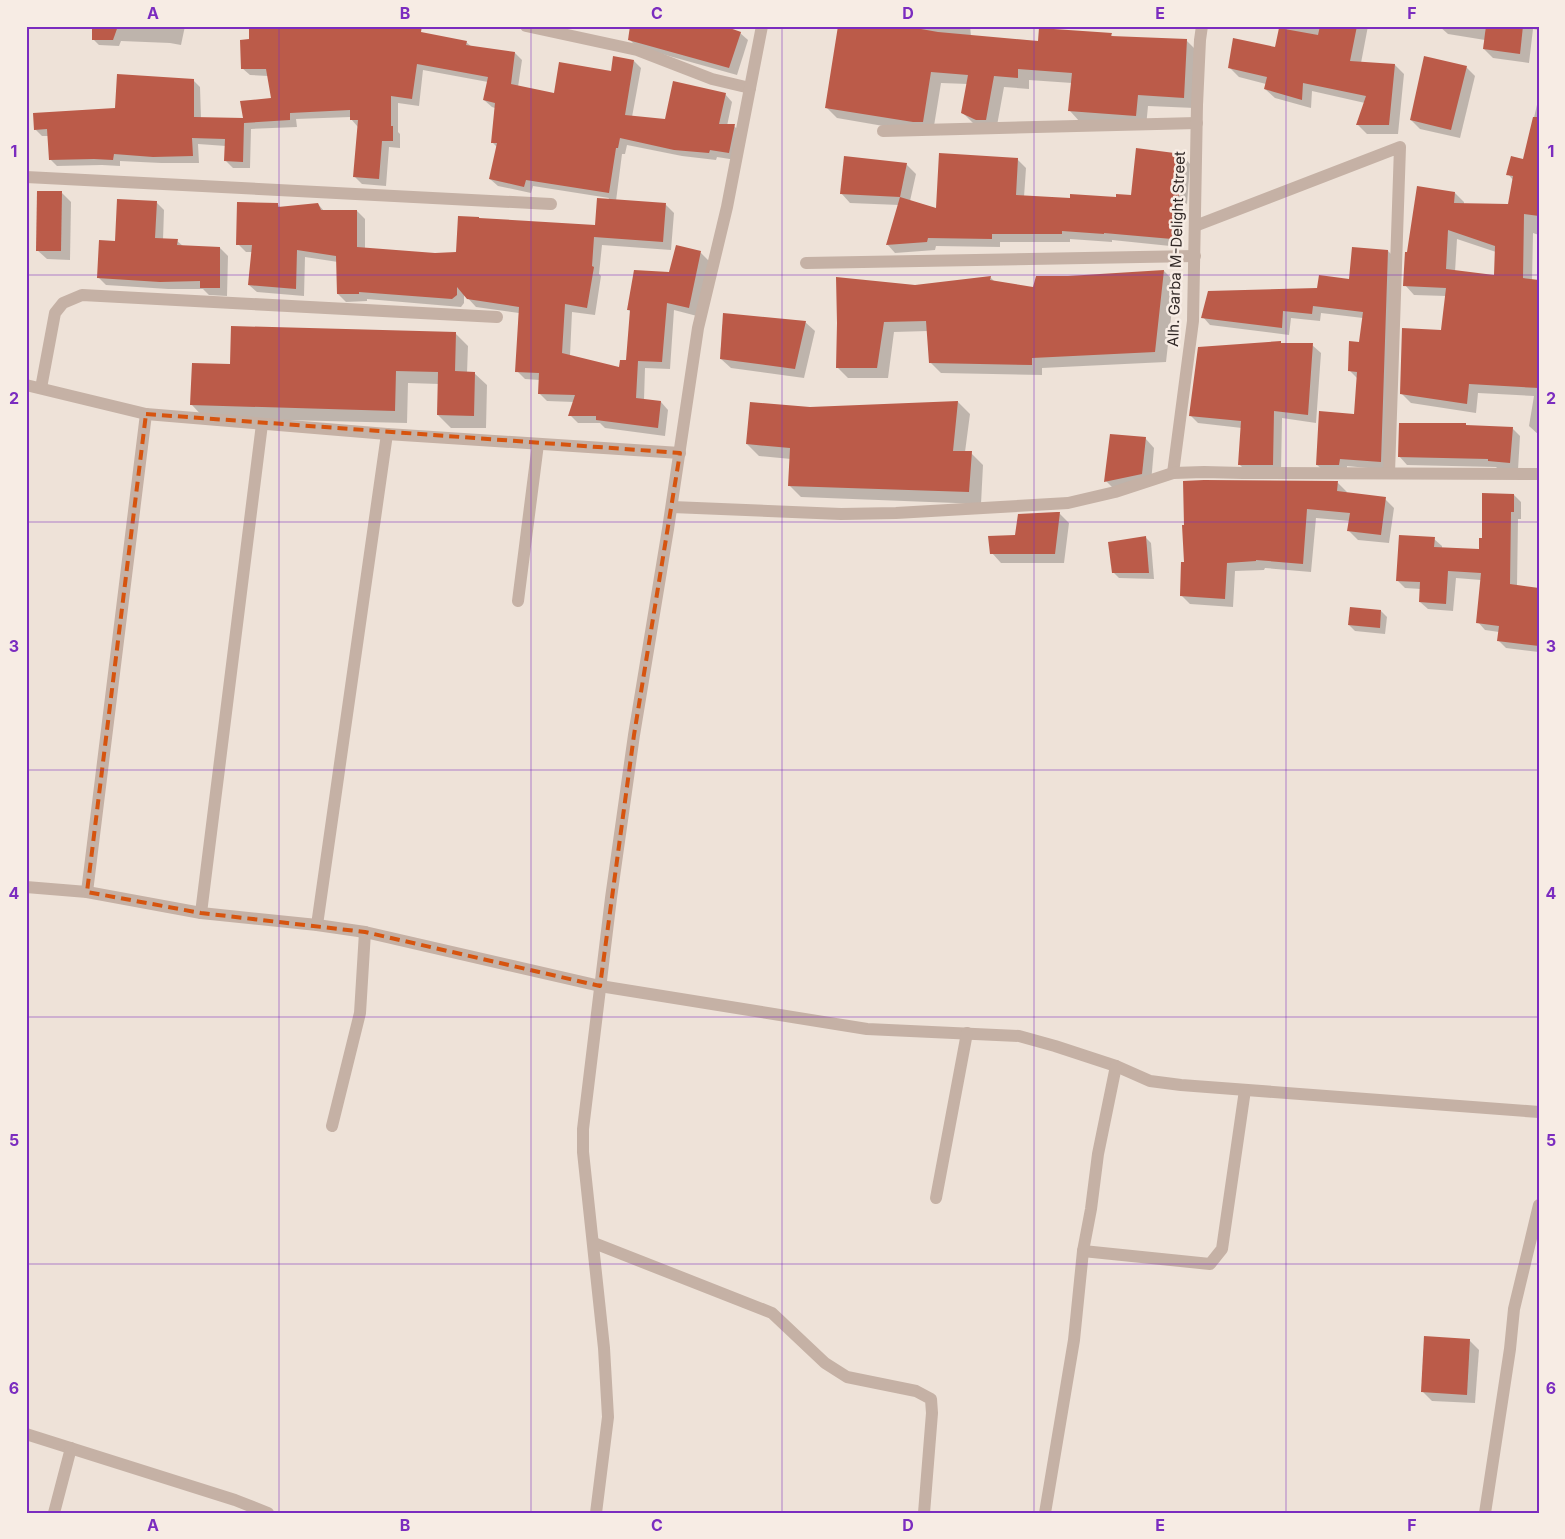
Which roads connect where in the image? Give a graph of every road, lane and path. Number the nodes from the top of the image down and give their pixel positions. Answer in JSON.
{"nodes":[{"id":1,"x":526,"y":26,"type":"edge"},
{"id":2,"x":762,"y":26,"type":"edge"},
{"id":3,"x":1202,"y":26,"type":"edge"},
{"id":4,"x":750,"y":88,"type":"junction"},
{"id":5,"x":1197,"y":122,"type":"junction"},
{"id":6,"x":884,"y":131,"type":"dead end"},
{"id":7,"x":26,"y":177,"type":"edge"},
{"id":8,"x":551,"y":204,"type":"dead end"},
{"id":9,"x":1195,"y":226,"type":"junction"},
{"id":10,"x":1194,"y":256,"type":"junction"},
{"id":11,"x":806,"y":263,"type":"dead end"},
{"id":12,"x":497,"y":317,"type":"dead end"},
{"id":13,"x":26,"y":385,"type":"edge"},
{"id":14,"x":40,"y":388,"type":"junction"},
{"id":15,"x":146,"y":414,"type":"junction"},
{"id":16,"x":262,"y":424,"type":"junction"},
{"id":17,"x":387,"y":434,"type":"junction"},
{"id":18,"x":538,"y":444,"type":"junction"},
{"id":19,"x":680,"y":453,"type":"junction"},
{"id":20,"x":1173,"y":473,"type":"junction"},
{"id":21,"x":1389,"y":473,"type":"junction"},
{"id":22,"x":1539,"y":474,"type":"edge"},
{"id":23,"x":672,"y":507,"type":"junction"},
{"id":24,"x":518,"y":602,"type":"dead end"},
{"id":25,"x":26,"y":887,"type":"edge"},
{"id":26,"x":87,"y":892,"type":"junction"},
{"id":27,"x":201,"y":913,"type":"junction"},
{"id":28,"x":317,"y":925,"type":"junction"},
{"id":29,"x":365,"y":932,"type":"junction"},
{"id":30,"x":600,"y":986,"type":"junction"},
{"id":31,"x":967,"y":1033,"type":"junction"},
{"id":32,"x":1116,"y":1066,"type":"junction"},
{"id":33,"x":1244,"y":1090,"type":"junction"},
{"id":34,"x":1539,"y":1112,"type":"edge"},
{"id":35,"x":332,"y":1126,"type":"dead end"},
{"id":36,"x":936,"y":1198,"type":"dead end"},
{"id":37,"x":1539,"y":1205,"type":"edge"},
{"id":38,"x":594,"y":1243,"type":"junction"},
{"id":39,"x":1083,"y":1251,"type":"junction"},
{"id":40,"x":26,"y":1434,"type":"edge"},
{"id":41,"x":71,"y":1448,"type":"junction"},
{"id":42,"x":54,"y":1513,"type":"edge"},
{"id":43,"x":268,"y":1513,"type":"edge"},
{"id":44,"x":596,"y":1513,"type":"edge"},
{"id":45,"x":924,"y":1513,"type":"edge"},
{"id":46,"x":1045,"y":1513,"type":"edge"},
{"id":47,"x":1485,"y":1513,"type":"edge"}],
"edges":[{"from":1,"to":4,"type":"street"},
{"from":2,"to":4,"type":"street"},
{"from":3,"to":5,"type":"street","name":"Alh. Garba M-Delight Street"},
{"from":4,"to":19,"type":"street"},
{"from":5,"to":6,"type":"street"},
{"from":5,"to":9,"type":"street","name":"Alh. Garba M-Delight Street"},
{"from":7,"to":8,"type":"street"},
{"from":9,"to":10,"type":"street","name":"Alh. Garba M-Delight Street"},
{"from":9,"to":21,"type":"street"},
{"from":10,"to":11,"type":"street"},
{"from":10,"to":20,"type":"street","name":"Alh. Garba M-Delight Street"},
{"from":12,"to":14,"type":"street"},
{"from":13,"to":14,"type":"street"},
{"from":14,"to":15,"type":"street"},
{"from":15,"to":16,"type":"street"},
{"from":15,"to":26,"type":"street"},
{"from":16,"to":17,"type":"street"},
{"from":16,"to":27,"type":"street"},
{"from":17,"to":18,"type":"street"},
{"from":17,"to":28,"type":"street"},
{"from":18,"to":19,"type":"street"},
{"from":18,"to":24,"type":"street"},
{"from":19,"to":23,"type":"street"},
{"from":20,"to":21,"type":"street"},
{"from":20,"to":23,"type":"street"},
{"from":21,"to":22,"type":"street"},
{"from":23,"to":30,"type":"street"},
{"from":25,"to":26,"type":"street"},
{"from":26,"to":27,"type":"street"},
{"from":27,"to":28,"type":"street"},
{"from":28,"to":29,"type":"street"},
{"from":29,"to":30,"type":"street"},
{"from":29,"to":35,"type":"street"},
{"from":30,"to":31,"type":"street"},
{"from":30,"to":38,"type":"street"},
{"from":31,"to":32,"type":"street"},
{"from":31,"to":36,"type":"street"},
{"from":32,"to":33,"type":"street"},
{"from":32,"to":39,"type":"street"},
{"from":33,"to":34,"type":"street"},
{"from":33,"to":39,"type":"street"},
{"from":37,"to":47,"type":"street"},
{"from":38,"to":44,"type":"street"},
{"from":38,"to":45,"type":"street"},
{"from":39,"to":46,"type":"street"},
{"from":40,"to":41,"type":"street"},
{"from":41,"to":42,"type":"street"},
{"from":41,"to":43,"type":"street"}]}
